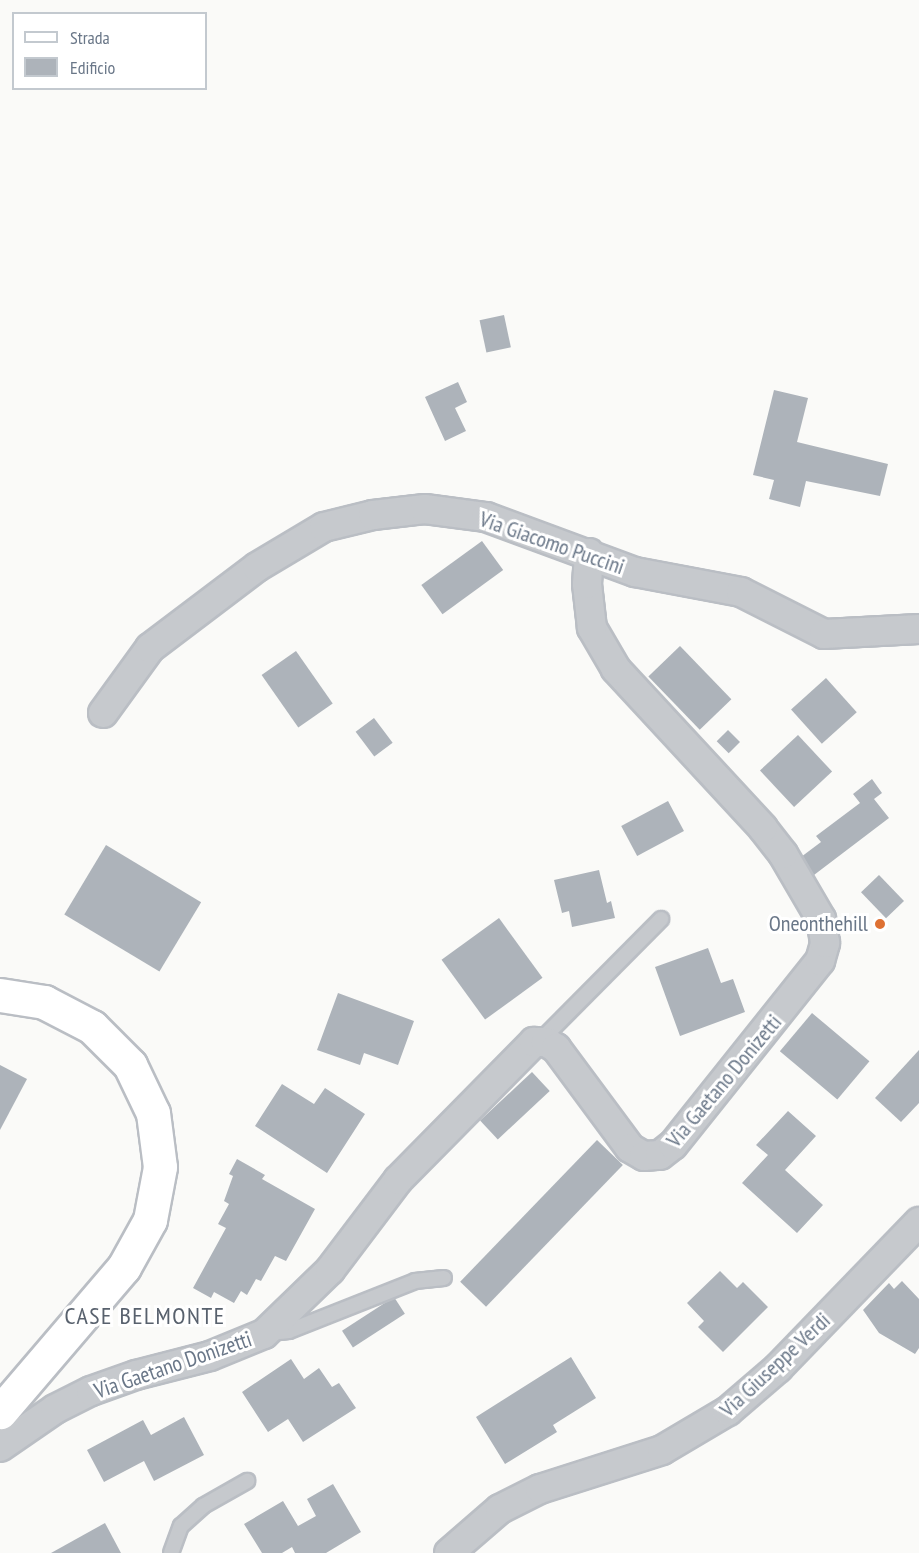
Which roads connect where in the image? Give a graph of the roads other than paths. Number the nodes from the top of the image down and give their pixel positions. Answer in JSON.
{"nodes":[{"id":1,"x":589,"y":553,"type":"junction"},
{"id":2,"x":919,"y":629,"type":"edge"},
{"id":3,"x":103,"y":713,"type":"dead end"},
{"id":4,"x":661,"y":919,"type":"dead end"},
{"id":5,"x":0,"y":995,"type":"edge"},
{"id":6,"x":540,"y":1041,"type":"junction"},
{"id":7,"x":919,"y":1222,"type":"edge"},
{"id":8,"x":444,"y":1278,"type":"dead end"},
{"id":9,"x":264,"y":1334,"type":"junction"},
{"id":10,"x":0,"y":1412,"type":"edge"},
{"id":11,"x":0,"y":1447,"type":"edge"},
{"id":12,"x":247,"y":1481,"type":"dead end"},
{"id":13,"x":171,"y":1553,"type":"edge"},
{"id":14,"x":449,"y":1553,"type":"edge"}],
"edges":[{"from":1,"to":2,"type":"street","name":"Via Giacomo Puccini"},
{"from":1,"to":3,"type":"street","name":"Via Giacomo Puccini"},
{"from":1,"to":6,"type":"street","name":"Via Gaetano Donizetti"},
{"from":4,"to":6,"type":"lane"},
{"from":5,"to":10,"type":"main road"},
{"from":6,"to":9,"type":"street","name":"Via Gaetano Donizetti"},
{"from":7,"to":14,"type":"street","name":"Via Giuseppe Verdi"},
{"from":8,"to":9,"type":"lane"},
{"from":9,"to":11,"type":"street","name":"Via Gaetano Donizetti"},
{"from":12,"to":13,"type":"lane"}]}
